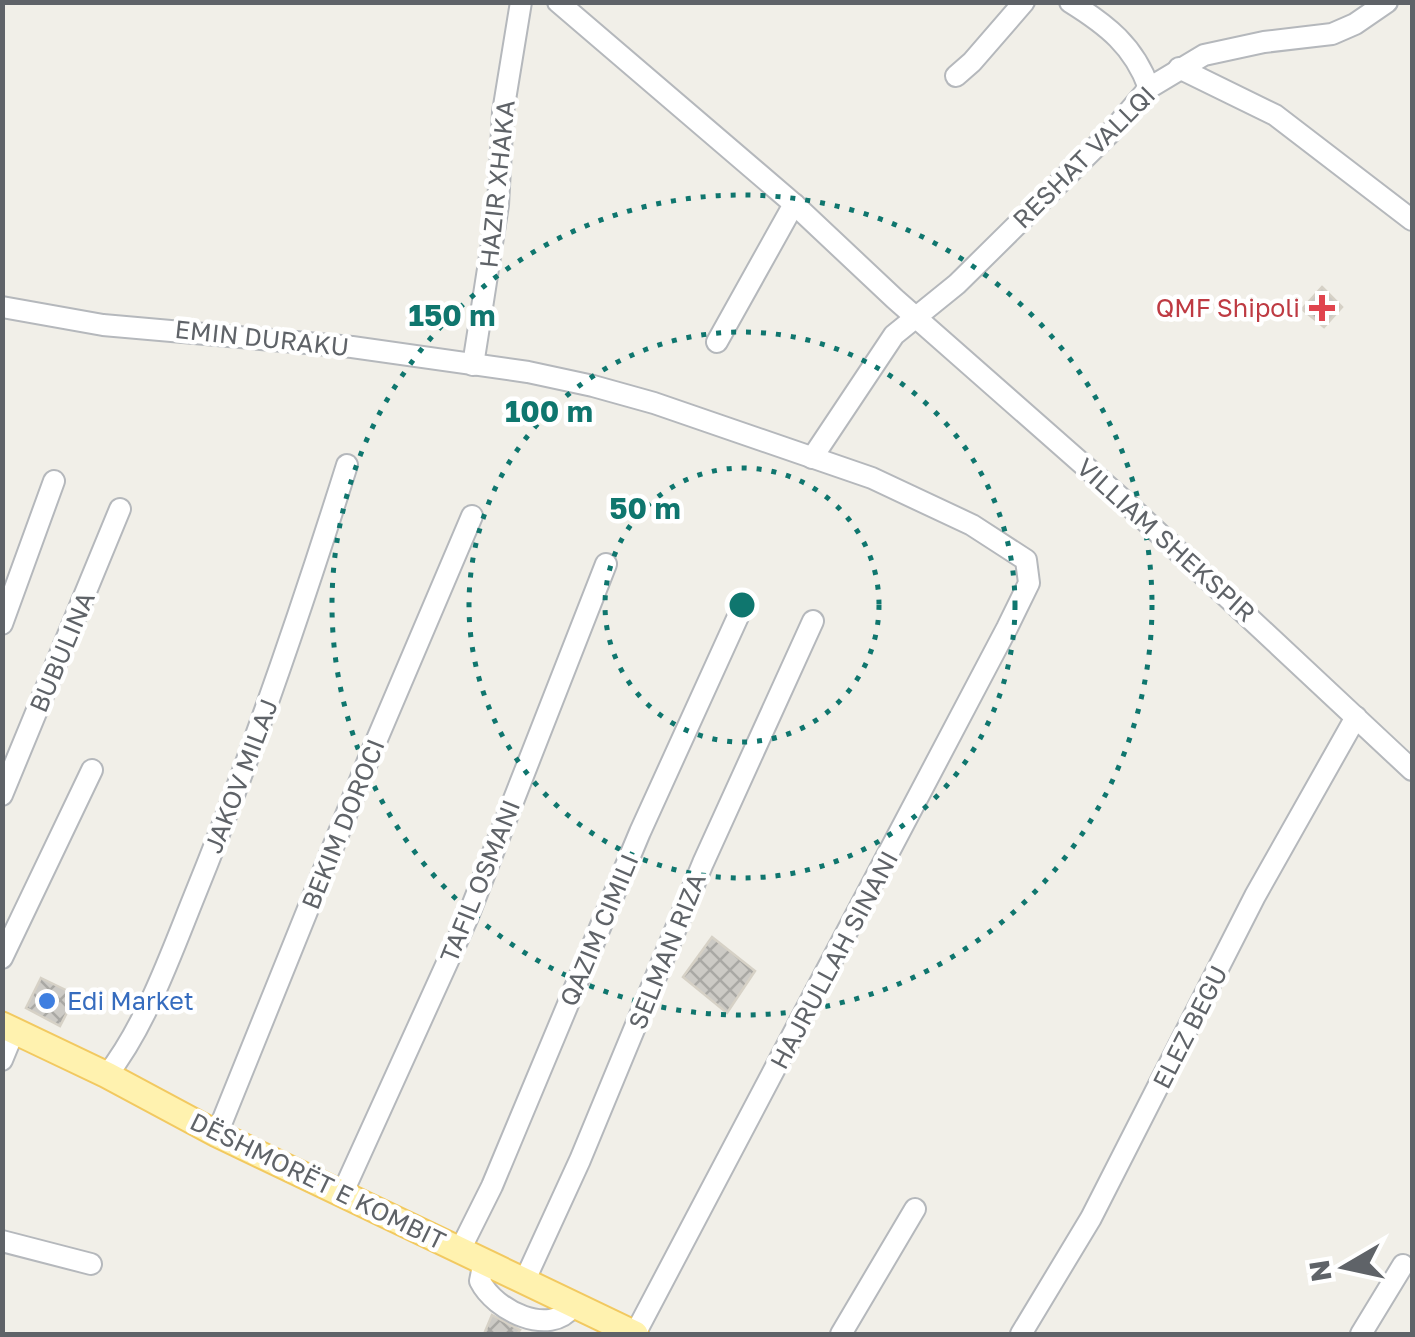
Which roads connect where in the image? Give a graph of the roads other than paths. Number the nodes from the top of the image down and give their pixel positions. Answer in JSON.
{"nodes":[{"id":1,"x":520,"y":2,"type":"edge"},
{"id":2,"x":1024,"y":2,"type":"edge"},
{"id":3,"x":1070,"y":2,"type":"edge"},
{"id":4,"x":1387,"y":2,"type":"edge"},
{"id":5,"x":570,"y":6,"type":"edge"},
{"id":6,"x":1179,"y":68,"type":"junction"},
{"id":7,"x":956,"y":76,"type":"dead end"},
{"id":8,"x":1148,"y":88,"type":"junction"},
{"id":9,"x":794,"y":204,"type":"junction"},
{"id":10,"x":1412,"y":220,"type":"edge"},
{"id":11,"x":2,"y":307,"type":"edge"},
{"id":12,"x":914,"y":316,"type":"junction"},
{"id":13,"x":717,"y":342,"type":"dead end"},
{"id":14,"x":473,"y":365,"type":"junction"},
{"id":15,"x":812,"y":458,"type":"junction"},
{"id":16,"x":346,"y":465,"type":"dead end"},
{"id":17,"x":54,"y":481,"type":"dead end"},
{"id":18,"x":323,"y":503,"type":"dead end"},
{"id":19,"x":120,"y":509,"type":"dead end"},
{"id":20,"x":472,"y":516,"type":"dead end"},
{"id":21,"x":606,"y":564,"type":"dead end"},
{"id":22,"x":1029,"y":583,"type":"joint"},
{"id":23,"x":740,"y":610,"type":"dead end"},
{"id":24,"x":813,"y":621,"type":"dead end"},
{"id":25,"x":2,"y":624,"type":"edge"},
{"id":26,"x":1356,"y":718,"type":"junction"},
{"id":27,"x":92,"y":770,"type":"dead end"},
{"id":28,"x":1412,"y":770,"type":"edge"},
{"id":29,"x":2,"y":795,"type":"edge"},
{"id":30,"x":2,"y":958,"type":"edge"},
{"id":31,"x":8,"y":1028,"type":"edge"},
{"id":32,"x":2,"y":1060,"type":"edge"},
{"id":33,"x":107,"y":1075,"type":"junction"},
{"id":34,"x":218,"y":1134,"type":"junction"},
{"id":35,"x":343,"y":1192,"type":"junction"},
{"id":36,"x":915,"y":1209,"type":"dead end"},
{"id":37,"x":2,"y":1241,"type":"edge"},
{"id":38,"x":460,"y":1250,"type":"junction"},
{"id":39,"x":484,"y":1261,"type":"junction"},
{"id":40,"x":92,"y":1264,"type":"dead end"},
{"id":41,"x":1402,"y":1265,"type":"dead end"},
{"id":42,"x":524,"y":1282,"type":"junction"},
{"id":43,"x":572,"y":1307,"type":"junction"},
{"id":44,"x":632,"y":1334,"type":"edge"},
{"id":45,"x":841,"y":1334,"type":"edge"},
{"id":46,"x":1020,"y":1334,"type":"edge"},
{"id":47,"x":1361,"y":1334,"type":"edge"}],
"edges":[{"from":1,"to":14,"type":"street","name":"HAZIR XHAKA"},
{"from":2,"to":7,"type":"street"},
{"from":3,"to":8,"type":"street"},
{"from":4,"to":6,"type":"street","name":"RESHAT VALLQI"},
{"from":5,"to":9,"type":"street","name":"VILLIAM SHEKSPIR"},
{"from":6,"to":8,"type":"street","name":"RESHAT VALLQI"},
{"from":6,"to":10,"type":"street"},
{"from":8,"to":12,"type":"street","name":"RESHAT VALLQI"},
{"from":9,"to":12,"type":"street","name":"VILLIAM SHEKSPIR"},
{"from":9,"to":13,"type":"street"},
{"from":11,"to":14,"type":"street","name":"EMIN DURAKU"},
{"from":12,"to":15,"type":"street"},
{"from":12,"to":26,"type":"street","name":"VILLIAM SHEKSPIR"},
{"from":14,"to":15,"type":"street","name":"EMIN DURAKU"},
{"from":15,"to":22,"type":"street","name":"EMIN DURAKU"},
{"from":16,"to":33,"type":"street","name":"JAKOV MILAJ"},
{"from":17,"to":25,"type":"street"},
{"from":18,"to":33,"type":"street"},
{"from":19,"to":29,"type":"street","name":"BUBULINA"},
{"from":20,"to":34,"type":"street","name":"BEKIM DOROCI"},
{"from":21,"to":35,"type":"street","name":"TAFIL OSMANI"},
{"from":22,"to":44,"type":"street","name":"HAJRULLAH SINANI"},
{"from":23,"to":38,"type":"street","name":"QAZIM CIMILI"},
{"from":24,"to":42,"type":"street","name":"SELMAN RIZA"},
{"from":26,"to":28,"type":"street","name":"VILLIAM SHEKSPIR"},
{"from":26,"to":46,"type":"street","name":"ELEZ BEGU"},
{"from":27,"to":30,"type":"street"},
{"from":31,"to":32,"type":"street"},
{"from":31,"to":33,"type":"main road","name":"DËSHMORËT E KOMBIT"},
{"from":33,"to":34,"type":"main road","name":"DËSHMORËT E KOMBIT"},
{"from":34,"to":35,"type":"main road","name":"DËSHMORËT E KOMBIT"},
{"from":35,"to":38,"type":"main road","name":"DËSHMORËT E KOMBIT"},
{"from":36,"to":45,"type":"street"},
{"from":37,"to":40,"type":"street"},
{"from":38,"to":39,"type":"main road","name":"DËSHMORËT E KOMBIT"},
{"from":39,"to":42,"type":"main road","name":"DËSHMORËT E KOMBIT"},
{"from":39,"to":43,"type":"street"},
{"from":41,"to":47,"type":"street"},
{"from":42,"to":43,"type":"main road","name":"DËSHMORËT E KOMBIT"},
{"from":43,"to":44,"type":"main road","name":"DËSHMORËT E KOMBIT"}]}
